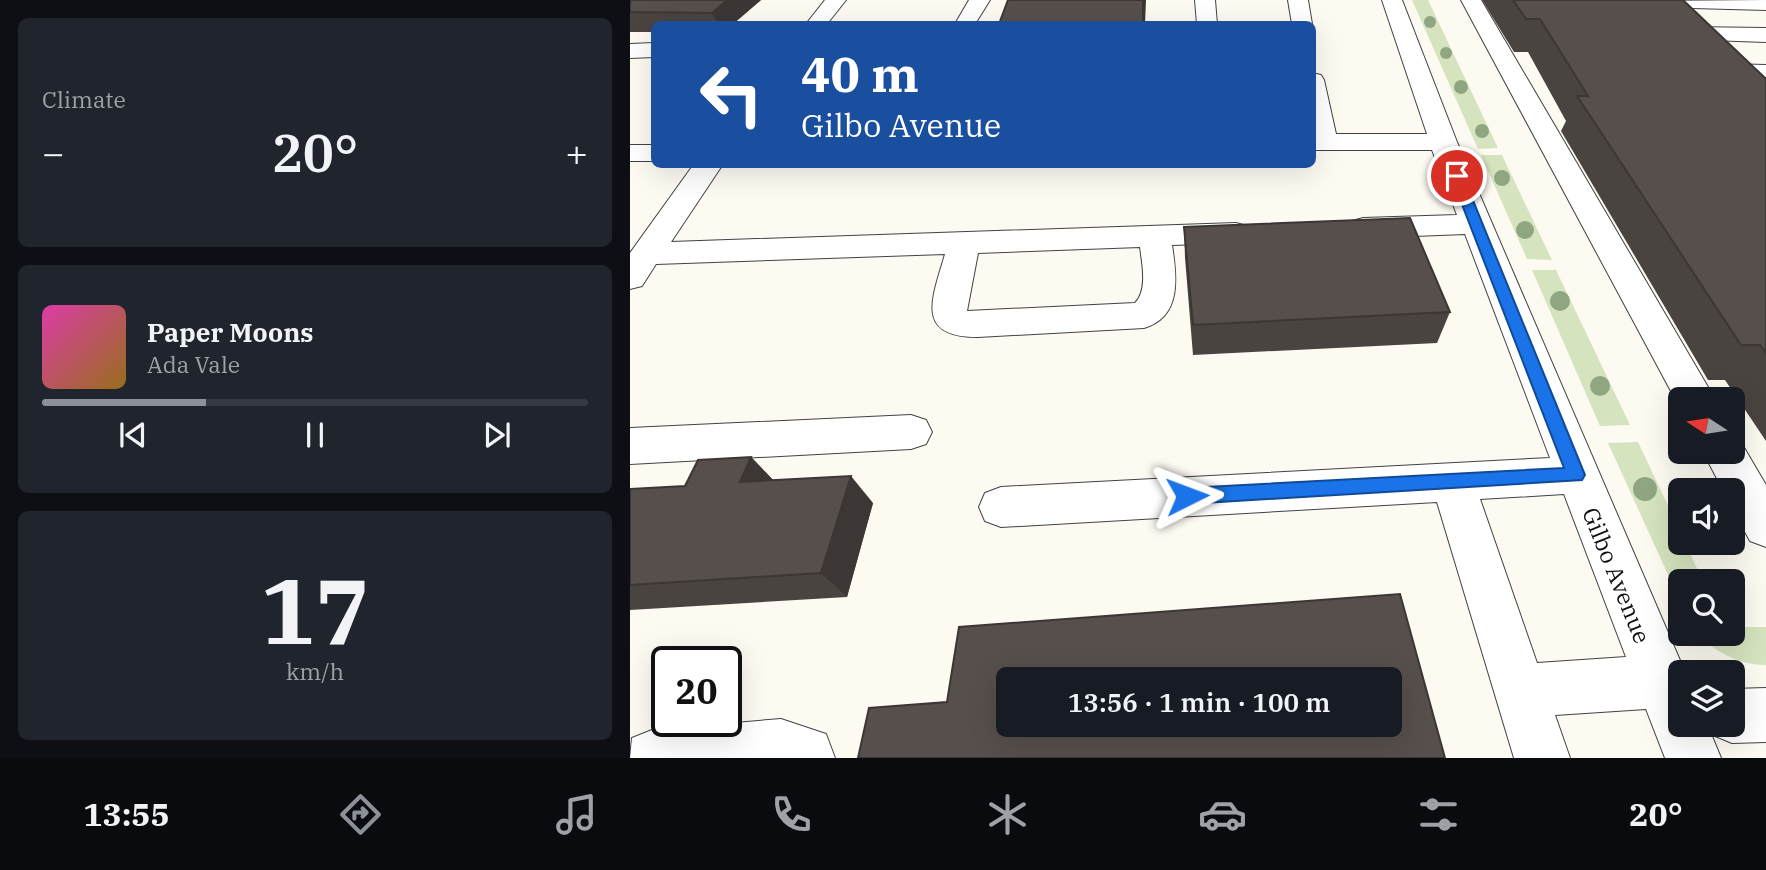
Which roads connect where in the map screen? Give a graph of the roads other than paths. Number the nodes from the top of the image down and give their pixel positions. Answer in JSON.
{"nodes":[{"id":1,"x":836,"y":0,"type":"edge"},
{"id":2,"x":980,"y":0,"type":"edge"},
{"id":3,"x":1298,"y":0,"type":"edge"},
{"id":4,"x":1392,"y":0,"type":"edge"},
{"id":5,"x":1471,"y":0,"type":"edge"},
{"id":6,"x":1655,"y":1,"type":"edge"},
{"id":7,"x":1766,"y":4,"type":"edge"},
{"id":8,"x":818,"y":21,"type":"edge"},
{"id":9,"x":966,"y":21,"type":"edge"},
{"id":10,"x":1302,"y":21,"type":"edge"},
{"id":11,"x":1688,"y":34,"type":"junction"},
{"id":12,"x":1766,"y":35,"type":"edge"},
{"id":13,"x":651,"y":50,"type":"edge"},
{"id":14,"x":630,"y":51,"type":"edge"},
{"id":15,"x":1725,"y":71,"type":"junction"},
{"id":16,"x":1766,"y":72,"type":"edge"},
{"id":17,"x":1747,"y":93,"type":"edge"},
{"id":18,"x":1316,"y":121,"type":"edge"},
{"id":19,"x":1318,"y":142,"type":"edge"},
{"id":20,"x":1443,"y":142,"type":"junction"},
{"id":21,"x":630,"y":153,"type":"edge"},
{"id":22,"x":651,"y":153,"type":"edge"},
{"id":23,"x":706,"y":168,"type":"edge"},
{"id":24,"x":1477,"y":224,"type":"junction"},
{"id":25,"x":1338,"y":229,"type":"edge"},
{"id":26,"x":1268,"y":232,"type":"edge"},
{"id":27,"x":1155,"y":236,"type":"junction"},
{"id":28,"x":964,"y":243,"type":"junction"},
{"id":29,"x":638,"y":266,"type":"edge"},
{"id":30,"x":1688,"y":387,"type":"edge"},
{"id":31,"x":911,"y":432,"type":"dead end"},
{"id":32,"x":630,"y":446,"type":"edge"},
{"id":33,"x":1731,"y":464,"type":"edge"},
{"id":34,"x":1576,"y":475,"type":"junction"},
{"id":35,"x":1452,"y":481,"type":"junction"},
{"id":36,"x":1001,"y":507,"type":"dead end"},
{"id":37,"x":1766,"y":526,"type":"edge"},
{"id":38,"x":1521,"y":691,"type":"junction"},
{"id":39,"x":1668,"y":694,"type":"edge"},
{"id":40,"x":1766,"y":715,"type":"edge"},
{"id":41,"x":1668,"y":716,"type":"edge"},
{"id":42,"x":1745,"y":716,"type":"edge"},
{"id":43,"x":652,"y":758,"type":"edge"},
{"id":44,"x":807,"y":758,"type":"edge"},
{"id":45,"x":1542,"y":758,"type":"edge"}],
"edges":[{"from":1,"to":8,"type":"street"},
{"from":2,"to":9,"type":"street"},
{"from":3,"to":10,"type":"street"},
{"from":4,"to":20,"type":"street","name":"Gilbo Avenue"},
{"from":5,"to":30,"type":"street"},
{"from":6,"to":7,"type":"street"},
{"from":6,"to":11,"type":"street"},
{"from":11,"to":12,"type":"street"},
{"from":11,"to":15,"type":"street"},
{"from":13,"to":14,"type":"street"},
{"from":15,"to":16,"type":"street"},
{"from":15,"to":17,"type":"street"},
{"from":18,"to":19,"type":"street"},
{"from":19,"to":20,"type":"street"},
{"from":20,"to":24,"type":"street","name":"Gilbo Avenue"},
{"from":21,"to":22,"type":"street"},
{"from":23,"to":29,"type":"street"},
{"from":24,"to":25,"type":"street"},
{"from":24,"to":34,"type":"street","name":"Gilbo Avenue"},
{"from":26,"to":27,"type":"street"},
{"from":27,"to":28,"type":"street"},
{"from":27,"to":28,"type":"street"},
{"from":28,"to":29,"type":"street"},
{"from":31,"to":32,"type":"street"},
{"from":33,"to":37,"type":"street"},
{"from":34,"to":35,"type":"street"},
{"from":34,"to":39,"type":"street","name":"Gilbo Avenue"},
{"from":35,"to":36,"type":"street"},
{"from":35,"to":38,"type":"street"},
{"from":38,"to":41,"type":"street"},
{"from":38,"to":45,"type":"street"},
{"from":40,"to":42,"type":"street"},
{"from":43,"to":44,"type":"street"}]}
